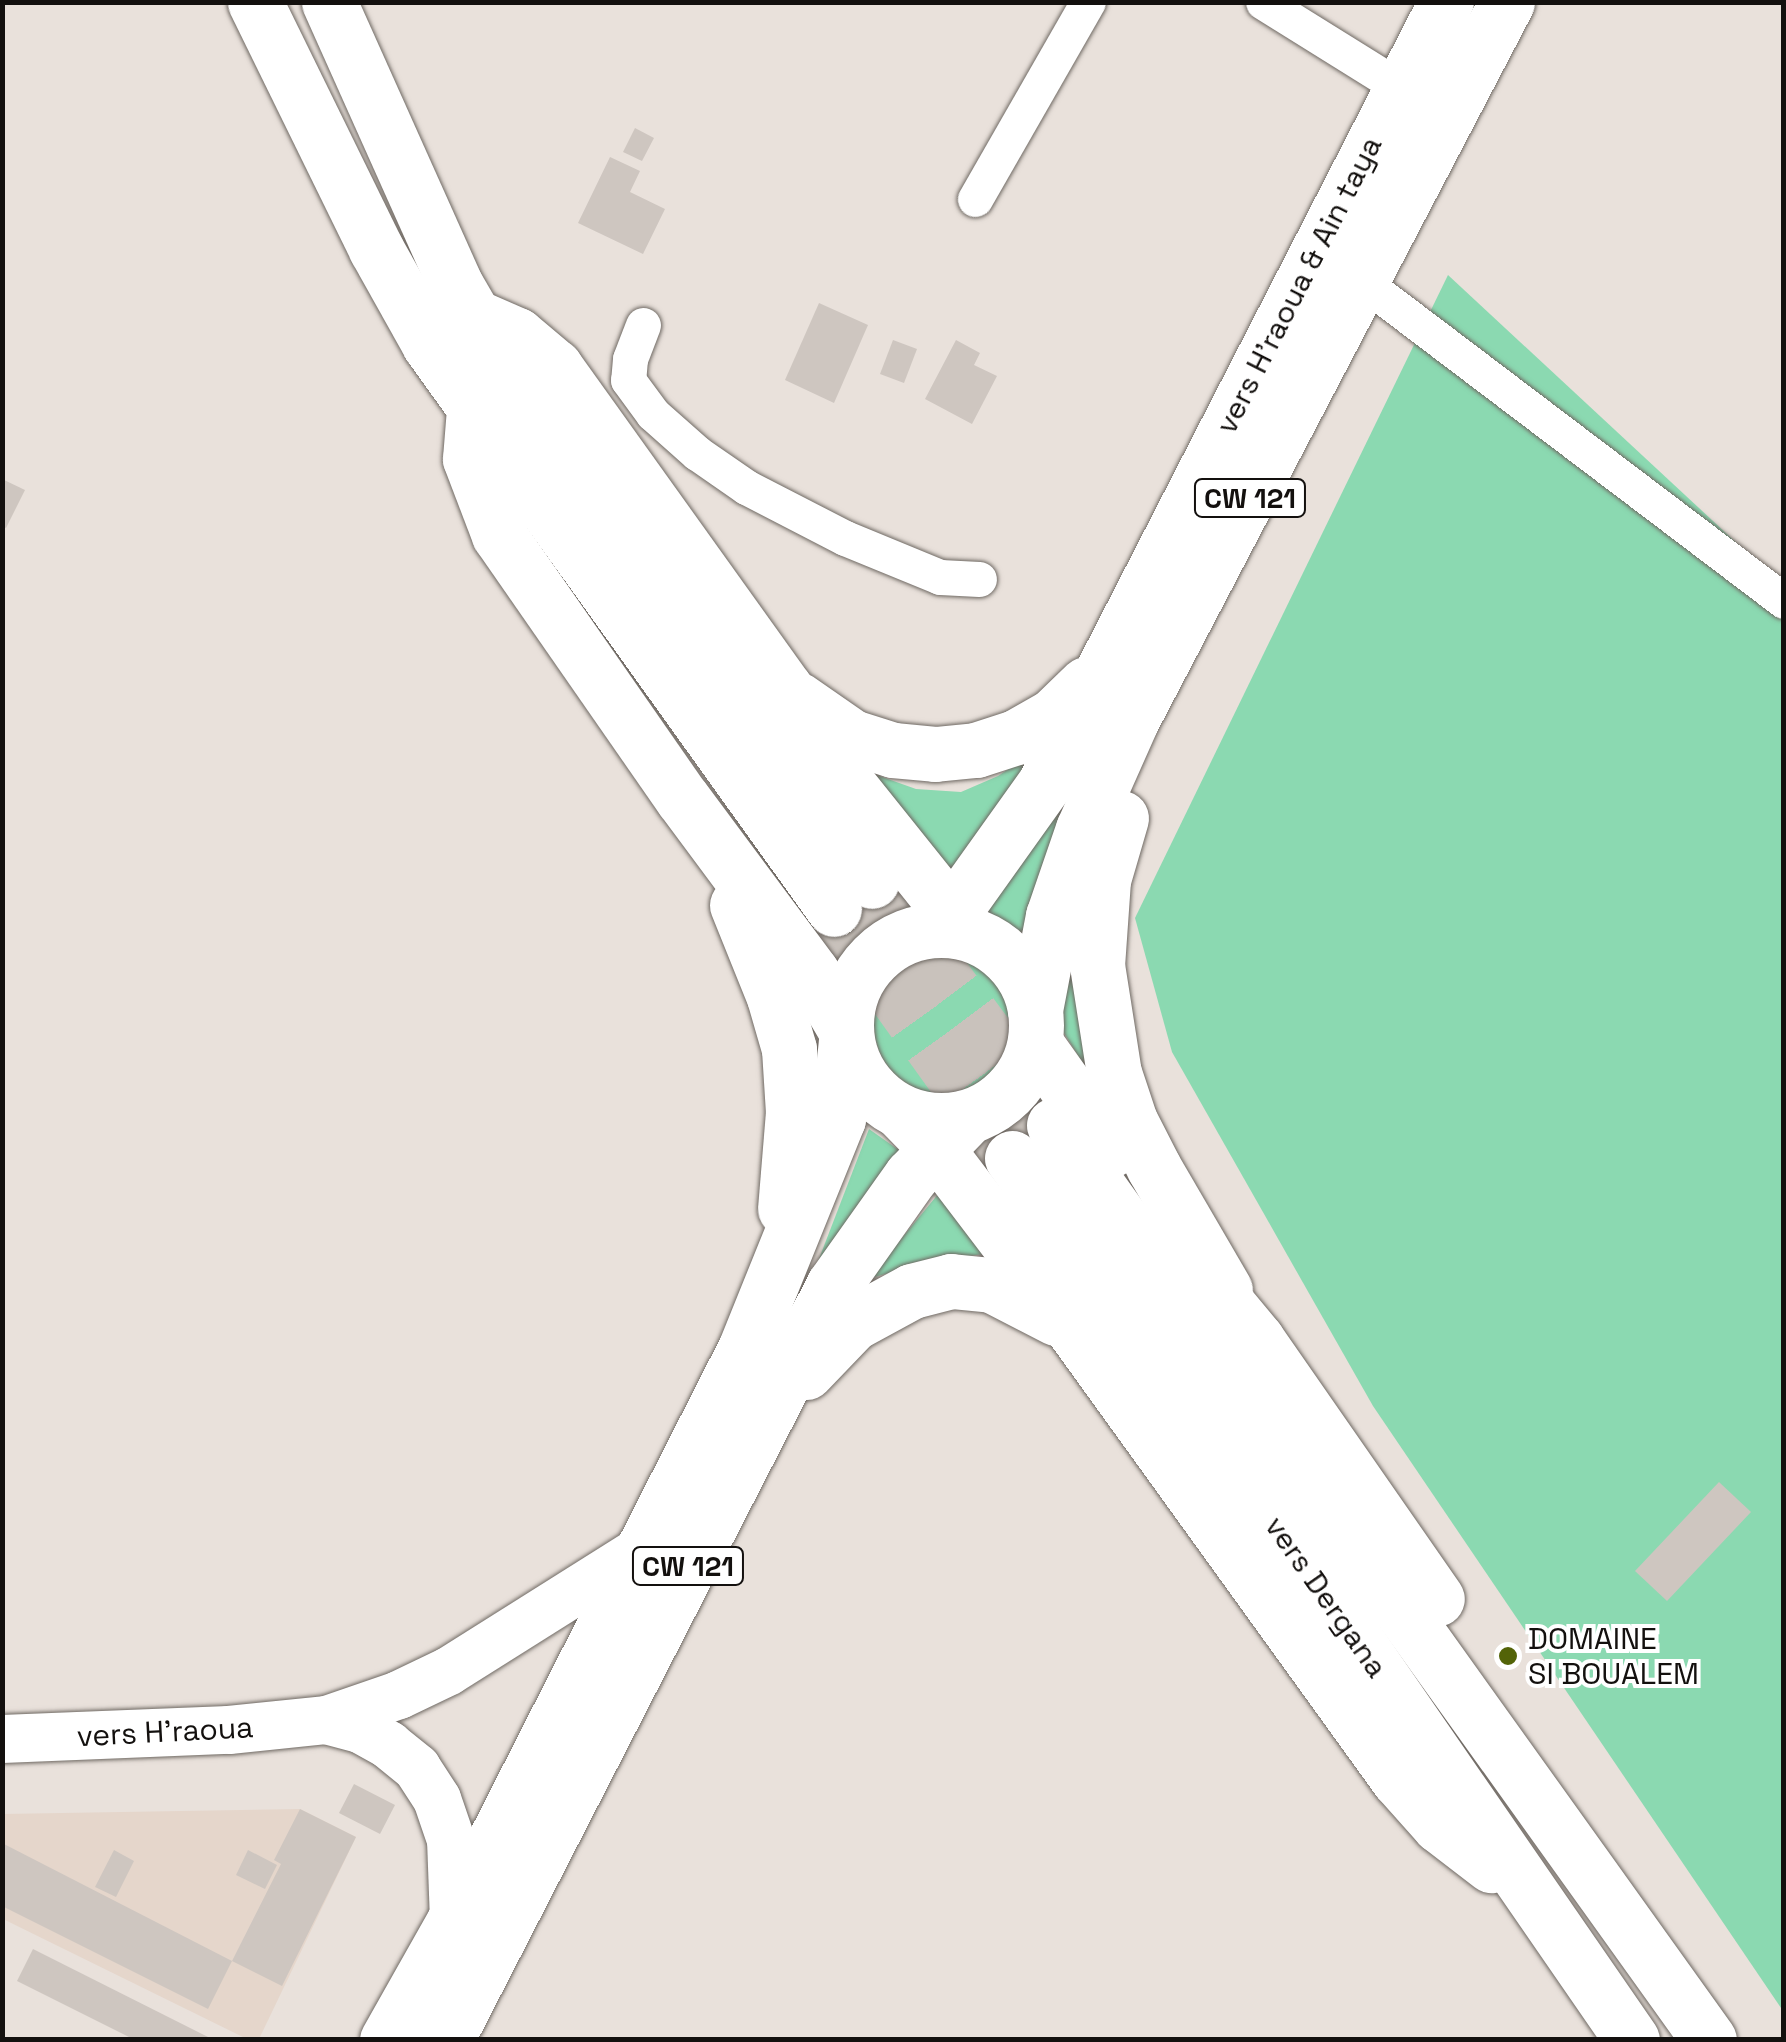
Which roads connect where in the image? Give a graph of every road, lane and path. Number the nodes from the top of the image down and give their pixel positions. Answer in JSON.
{"nodes":[{"id":1,"x":255,"y":2,"type":"edge"},
{"id":2,"x":328,"y":2,"type":"edge"},
{"id":3,"x":1088,"y":2,"type":"edge"},
{"id":4,"x":1263,"y":2,"type":"edge"},
{"id":5,"x":1446,"y":2,"type":"edge"},
{"id":6,"x":1507,"y":2,"type":"edge"},
{"id":7,"x":1402,"y":88,"type":"junction"},
{"id":8,"x":975,"y":199,"type":"dead end"},
{"id":9,"x":1363,"y":282,"type":"junction"},
{"id":10,"x":471,"y":315,"type":"junction"},
{"id":11,"x":643,"y":326,"type":"dead end"},
{"id":12,"x":474,"y":409,"type":"junction"},
{"id":13,"x":696,"y":452,"type":"junction"},
{"id":14,"x":641,"y":492,"type":"junction"},
{"id":15,"x":979,"y":580,"type":"dead end"},
{"id":16,"x":1784,"y":601,"type":"edge"},
{"id":17,"x":1132,"y":666,"type":"junction"},
{"id":18,"x":785,"y":688,"type":"junction"},
{"id":19,"x":707,"y":833,"type":"junction"},
{"id":20,"x":953,"y":926,"type":"junction"},
{"id":21,"x":1035,"y":1026,"type":"junction"},
{"id":22,"x":846,"y":1034,"type":"junction"},
{"id":23,"x":1054,"y":1125,"type":"tunnel mouth"},
{"id":24,"x":935,"y":1126,"type":"junction"},
{"id":25,"x":1012,"y":1158,"type":"tunnel mouth"},
{"id":26,"x":780,"y":1253,"type":"junction"},
{"id":27,"x":1234,"y":1311,"type":"junction"},
{"id":28,"x":1071,"y":1326,"type":"junction"},
{"id":29,"x":769,"y":1416,"type":"junction"},
{"id":30,"x":641,"y":1550,"type":"junction"},
{"id":31,"x":327,"y":1720,"type":"junction"},
{"id":32,"x":1492,"y":1736,"type":"junction"},
{"id":33,"x":2,"y":1739,"type":"edge"},
{"id":34,"x":1524,"y":1883,"type":"junction"},
{"id":35,"x":454,"y":1921,"type":"junction"},
{"id":36,"x":387,"y":2040,"type":"edge"},
{"id":37,"x":446,"y":2040,"type":"edge"},
{"id":38,"x":1632,"y":2040,"type":"edge"},
{"id":39,"x":1709,"y":2040,"type":"edge"}],
"edges":[{"from":1,"to":12,"type":"highway"},
{"from":2,"to":10,"type":"highway"},
{"from":3,"to":8,"type":"street"},
{"from":4,"to":7,"type":"street"},
{"from":5,"to":7,"type":"highway","name":"vers H'raoua & Ain taya"},
{"from":6,"to":9,"type":"highway","number":"CW 121"},
{"from":7,"to":17,"type":"highway","name":"vers H'raoua & Ain taya"},
{"from":9,"to":16,"type":"street"},
{"from":9,"to":17,"type":"highway","number":"CW 121"},
{"from":10,"to":12,"type":"highway"},
{"from":10,"to":14,"type":"highway"},
{"from":11,"to":13,"type":"street"},
{"from":12,"to":19,"type":"highway"},
{"from":13,"to":14,"type":"street"},
{"from":13,"to":15,"type":"street"},
{"from":14,"to":18,"type":"highway"},
{"from":17,"to":18,"type":"highway"},
{"from":17,"to":20,"type":"highway","name":"vers H'raoua & Ain taya"},
{"from":17,"to":21,"type":"highway","number":"CW 121"},
{"from":17,"to":27,"type":"highway"},
{"from":18,"to":20,"type":"highway"},
{"from":19,"to":22,"type":"highway"},
{"from":19,"to":26,"type":"highway"},
{"from":20,"to":21,"type":"highway"},
{"from":20,"to":22,"type":"highway"},
{"from":21,"to":24,"type":"highway"},
{"from":21,"to":27,"type":"highway"},
{"from":22,"to":24,"type":"highway"},
{"from":22,"to":26,"type":"highway"},
{"from":23,"to":32,"type":"highway"},
{"from":24,"to":28,"type":"highway"},
{"from":24,"to":29,"type":"highway","number":"CW 121"},
{"from":25,"to":34,"type":"highway","name":"vers Dergana"},
{"from":26,"to":30,"type":"highway"},
{"from":27,"to":32,"type":"highway"},
{"from":28,"to":29,"type":"highway"},
{"from":28,"to":34,"type":"highway"},
{"from":29,"to":37,"type":"highway","number":"CW 121"},
{"from":30,"to":31,"type":"street"},
{"from":30,"to":35,"type":"highway"},
{"from":31,"to":33,"type":"street","name":"vers H'raoua"},
{"from":31,"to":35,"type":"street"},
{"from":32,"to":39,"type":"highway"},
{"from":34,"to":38,"type":"highway","name":"vers Dergana"},
{"from":35,"to":36,"type":"highway"}]}
